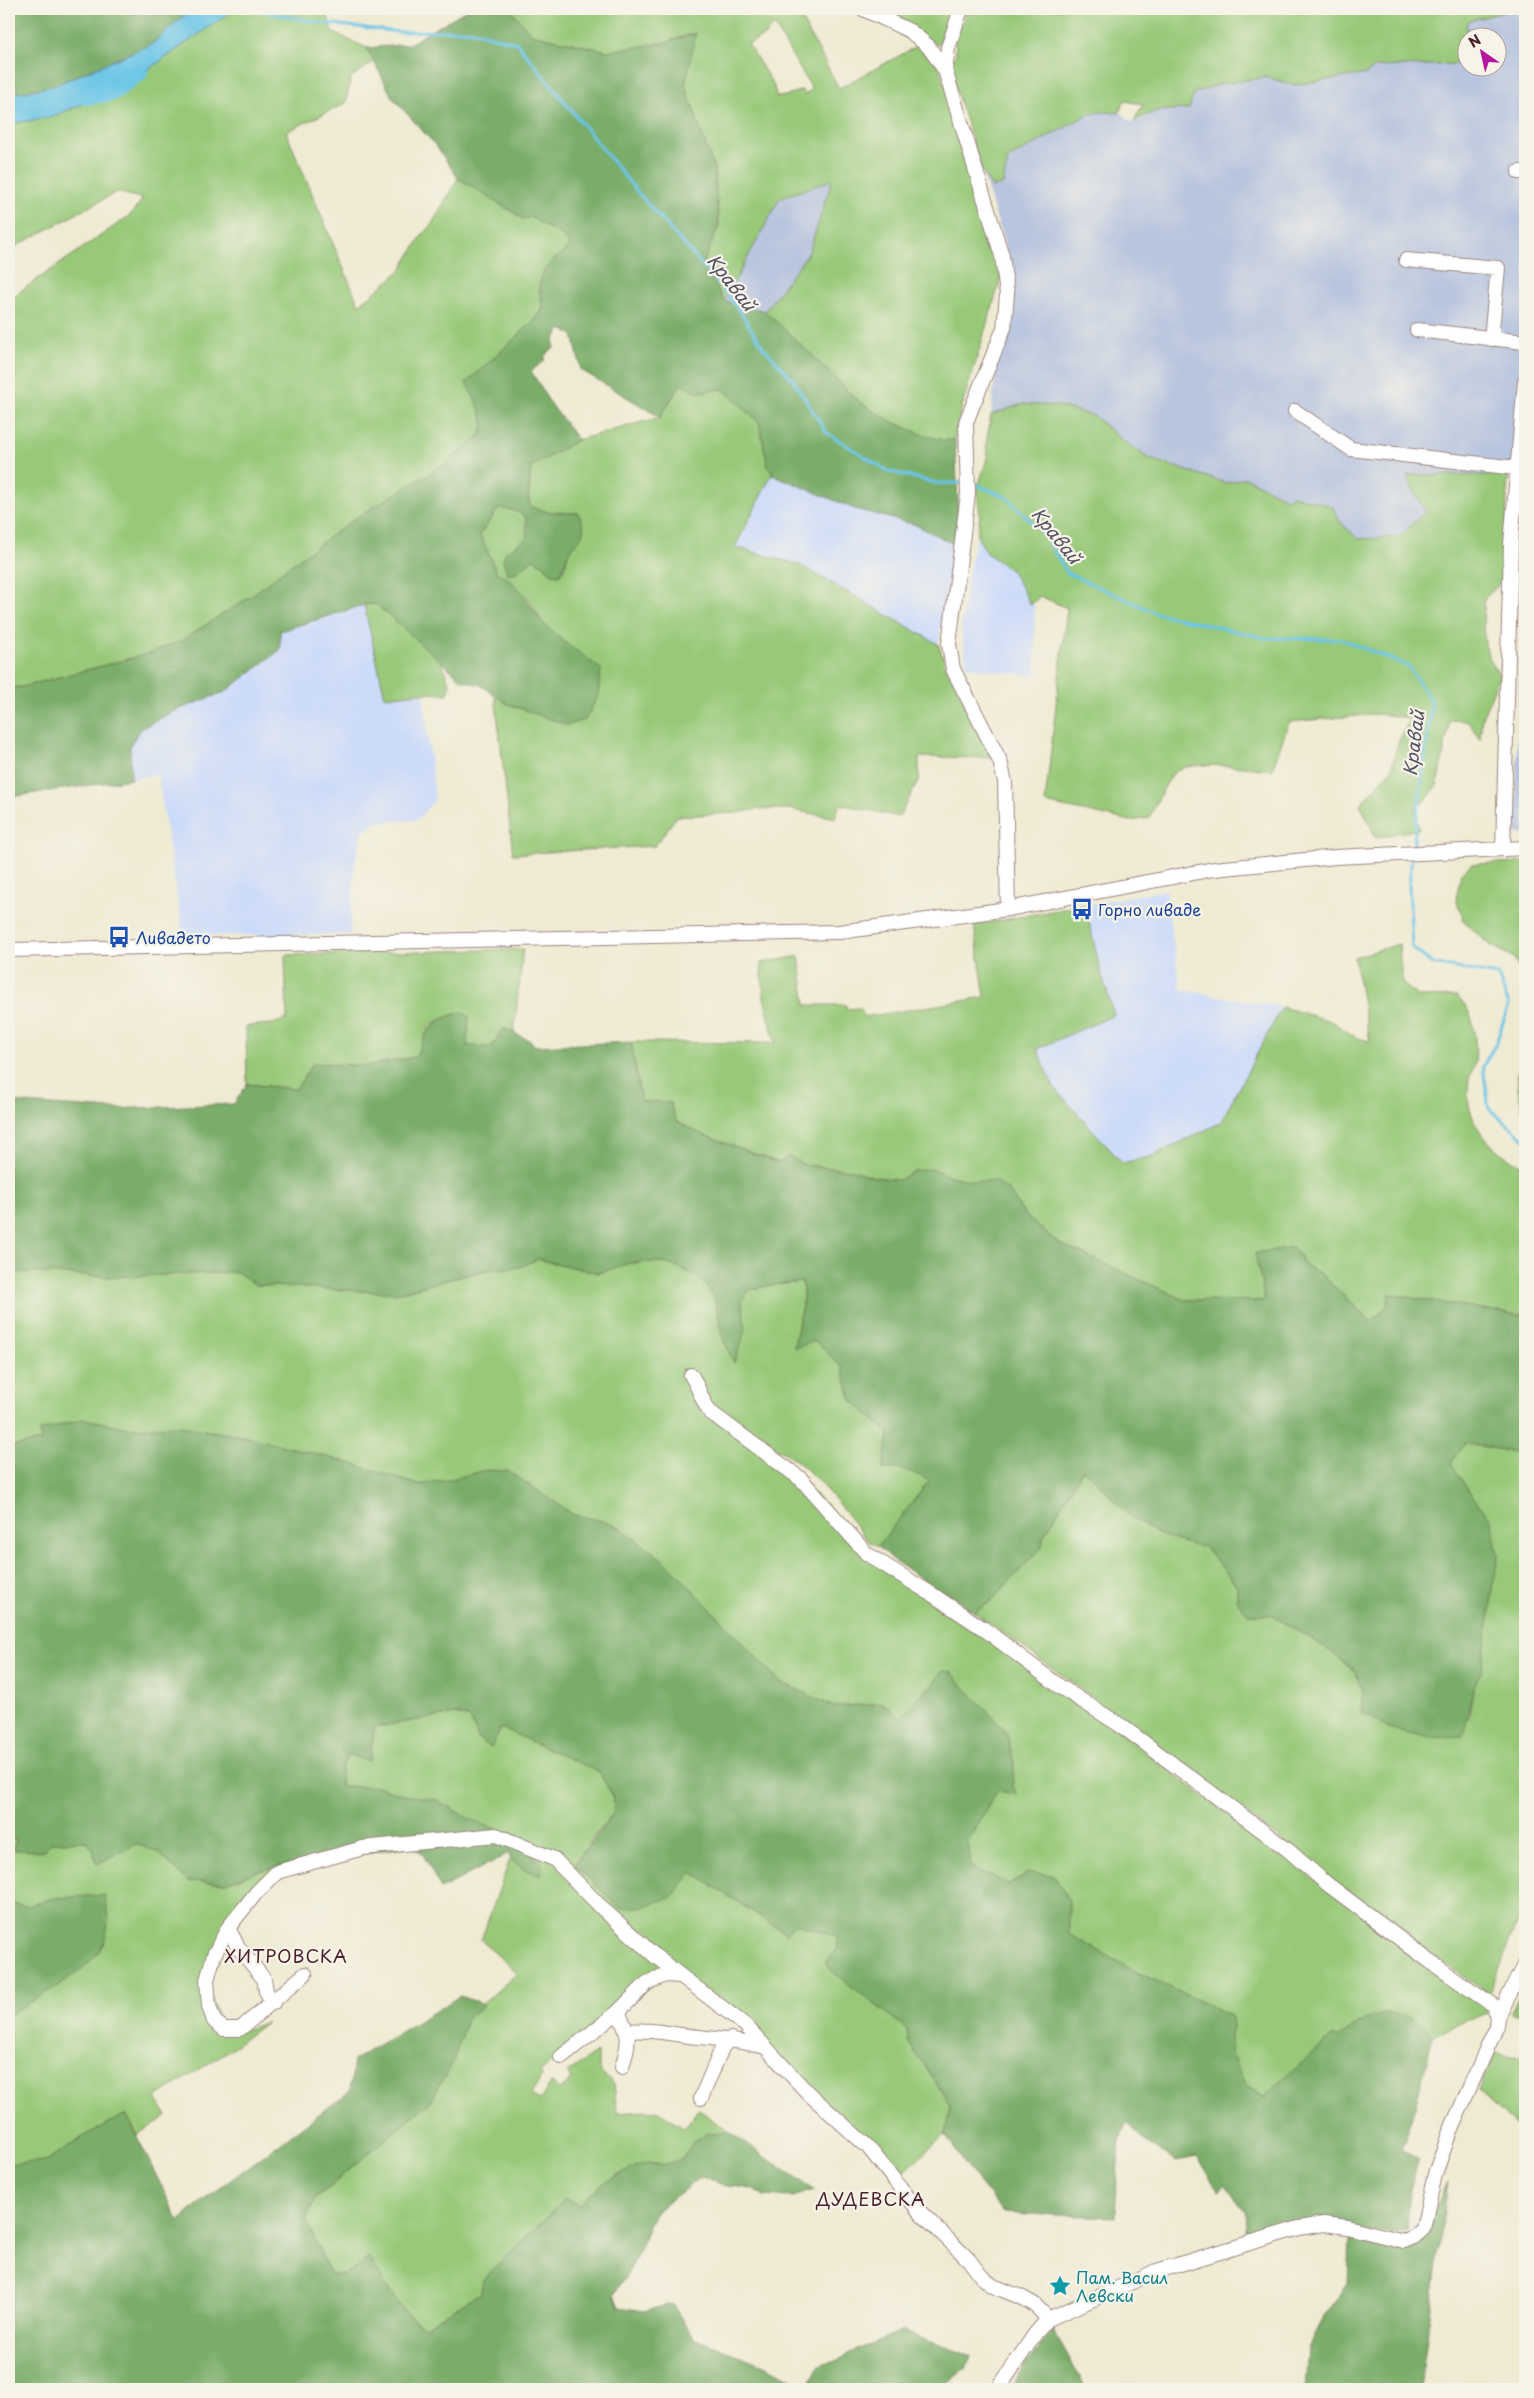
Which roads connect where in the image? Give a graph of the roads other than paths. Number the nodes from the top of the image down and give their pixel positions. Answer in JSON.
{"nodes":[{"id":1,"x":863,"y":9,"type":"edge"},
{"id":2,"x":961,"y":9,"type":"edge"},
{"id":3,"x":945,"y":70,"type":"junction"},
{"id":4,"x":1406,"y":260,"type":"dead end"},
{"id":5,"x":1417,"y":330,"type":"dead end"},
{"id":6,"x":1491,"y":338,"type":"junction"},
{"id":7,"x":1525,"y":342,"type":"edge"},
{"id":8,"x":1525,"y":381,"type":"edge"},
{"id":9,"x":1295,"y":411,"type":"dead end"},
{"id":10,"x":1516,"y":468,"type":"junction"},
{"id":11,"x":1525,"y":848,"type":"edge"},
{"id":12,"x":1502,"y":849,"type":"junction"},
{"id":13,"x":1008,"y":909,"type":"junction"},
{"id":14,"x":9,"y":950,"type":"edge"},
{"id":15,"x":691,"y":1375,"type":"dead end"},
{"id":16,"x":228,"y":1928,"type":"junction"},
{"id":17,"x":1525,"y":1963,"type":"edge"},
{"id":18,"x":305,"y":1974,"type":"dead end"},
{"id":19,"x":681,"y":1976,"type":"junction"},
{"id":20,"x":273,"y":2003,"type":"junction"},
{"id":21,"x":618,"y":2012,"type":"junction"},
{"id":22,"x":1498,"y":2017,"type":"junction"},
{"id":23,"x":627,"y":2031,"type":"junction"},
{"id":24,"x":731,"y":2039,"type":"junction"},
{"id":25,"x":765,"y":2047,"type":"junction"},
{"id":26,"x":561,"y":2057,"type":"dead end"},
{"id":27,"x":622,"y":2067,"type":"dead end"},
{"id":28,"x":701,"y":2098,"type":"dead end"},
{"id":29,"x":1048,"y":2319,"type":"junction"},
{"id":30,"x":998,"y":2389,"type":"edge"}],
"edges":[{"from":1,"to":3,"type":"street"},
{"from":2,"to":3,"type":"street"},
{"from":3,"to":13,"type":"street"},
{"from":4,"to":6,"type":"street"},
{"from":5,"to":6,"type":"street"},
{"from":6,"to":7,"type":"street"},
{"from":8,"to":10,"type":"street"},
{"from":9,"to":10,"type":"street"},
{"from":10,"to":12,"type":"street"},
{"from":11,"to":12,"type":"street"},
{"from":12,"to":13,"type":"street"},
{"from":13,"to":14,"type":"street"},
{"from":15,"to":22,"type":"street"},
{"from":16,"to":19,"type":"street"},
{"from":16,"to":20,"type":"street"},
{"from":16,"to":20,"type":"street"},
{"from":17,"to":22,"type":"street"},
{"from":18,"to":20,"type":"street"},
{"from":19,"to":21,"type":"street"},
{"from":19,"to":25,"type":"street"},
{"from":21,"to":23,"type":"street"},
{"from":21,"to":26,"type":"street"},
{"from":22,"to":29,"type":"street"},
{"from":23,"to":24,"type":"street"},
{"from":23,"to":27,"type":"street"},
{"from":24,"to":25,"type":"street"},
{"from":24,"to":28,"type":"street"},
{"from":25,"to":29,"type":"street"},
{"from":29,"to":30,"type":"street"}]}
